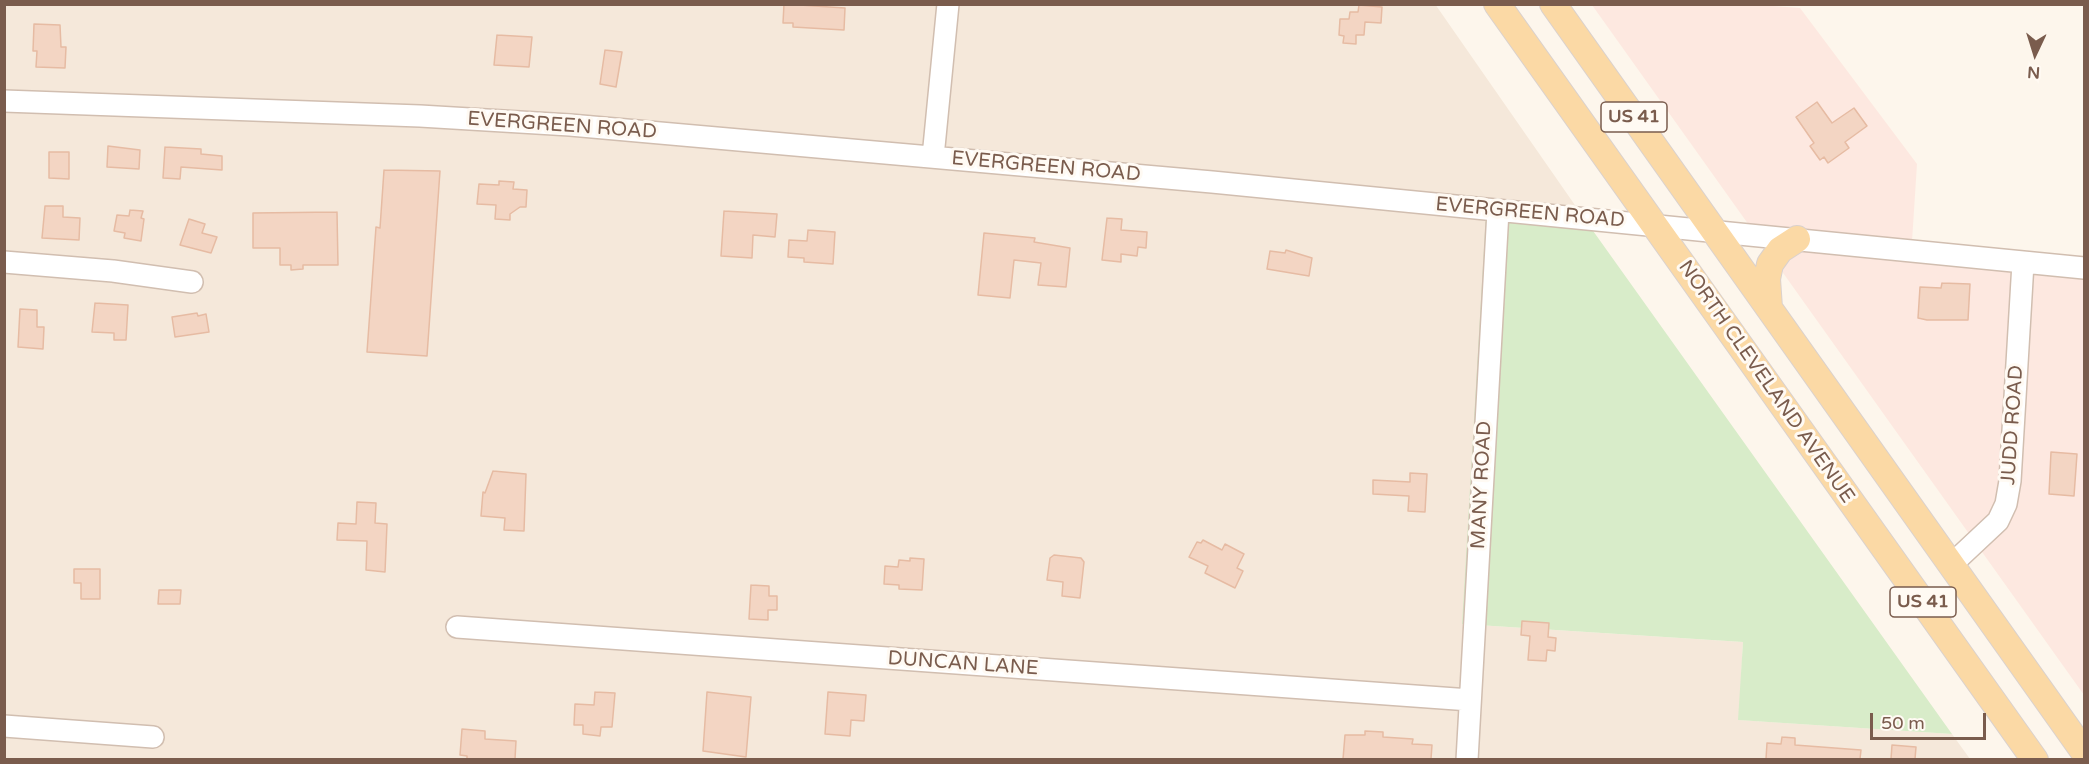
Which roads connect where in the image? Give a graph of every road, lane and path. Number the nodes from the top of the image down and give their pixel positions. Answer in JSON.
{"nodes":[{"id":1,"x":948,"y":4,"type":"edge"},
{"id":2,"x":1497,"y":4,"type":"edge"},
{"id":3,"x":1553,"y":4,"type":"edge"},
{"id":4,"x":4,"y":101,"type":"edge"},
{"id":5,"x":933,"y":157,"type":"junction"},
{"id":6,"x":1498,"y":211,"type":"junction"},
{"id":7,"x":1654,"y":224,"type":"junction"},
{"id":8,"x":1714,"y":230,"type":"junction"},
{"id":9,"x":1797,"y":239,"type":"junction"},
{"id":10,"x":4,"y":262,"type":"edge"},
{"id":11,"x":2024,"y":263,"type":"junction"},
{"id":12,"x":2085,"y":268,"type":"edge"},
{"id":13,"x":192,"y":282,"type":"dead end"},
{"id":14,"x":1769,"y":309,"type":"junction"},
{"id":15,"x":1951,"y":565,"type":"junction"},
{"id":16,"x":457,"y":627,"type":"dead end"},
{"id":17,"x":1470,"y":700,"type":"junction"},
{"id":18,"x":4,"y":726,"type":"edge"},
{"id":19,"x":153,"y":737,"type":"dead end"},
{"id":20,"x":2085,"y":752,"type":"edge"},
{"id":21,"x":1467,"y":759,"type":"edge"},
{"id":22,"x":2035,"y":759,"type":"edge"}],
"edges":[{"from":1,"to":5,"type":"street"},
{"from":2,"to":7,"type":"main road","name":"NORTH CLEVELAND AVENUE","number":"US 41"},
{"from":3,"to":8,"type":"main road","number":"US 41"},
{"from":4,"to":5,"type":"street","name":"EVERGREEN ROAD"},
{"from":5,"to":6,"type":"street","name":"EVERGREEN ROAD"},
{"from":6,"to":7,"type":"street","name":"EVERGREEN ROAD"},
{"from":6,"to":17,"type":"street","name":"MANY ROAD"},
{"from":7,"to":8,"type":"street","name":"EVERGREEN ROAD"},
{"from":7,"to":22,"type":"main road","name":"NORTH CLEVELAND AVENUE","number":"US 41"},
{"from":8,"to":9,"type":"street","name":"EVERGREEN ROAD"},
{"from":8,"to":14,"type":"main road","number":"US 41"},
{"from":9,"to":11,"type":"street","name":"EVERGREEN ROAD"},
{"from":9,"to":14,"type":"main road"},
{"from":10,"to":13,"type":"street"},
{"from":11,"to":12,"type":"street","name":"EVERGREEN ROAD"},
{"from":11,"to":15,"type":"street","name":"JUDD ROAD"},
{"from":14,"to":15,"type":"main road","number":"US 41"},
{"from":15,"to":20,"type":"main road","number":"US 41"},
{"from":16,"to":17,"type":"street","name":"DUNCAN LANE"},
{"from":17,"to":21,"type":"street","name":"MANY ROAD"},
{"from":18,"to":19,"type":"street"}]}
